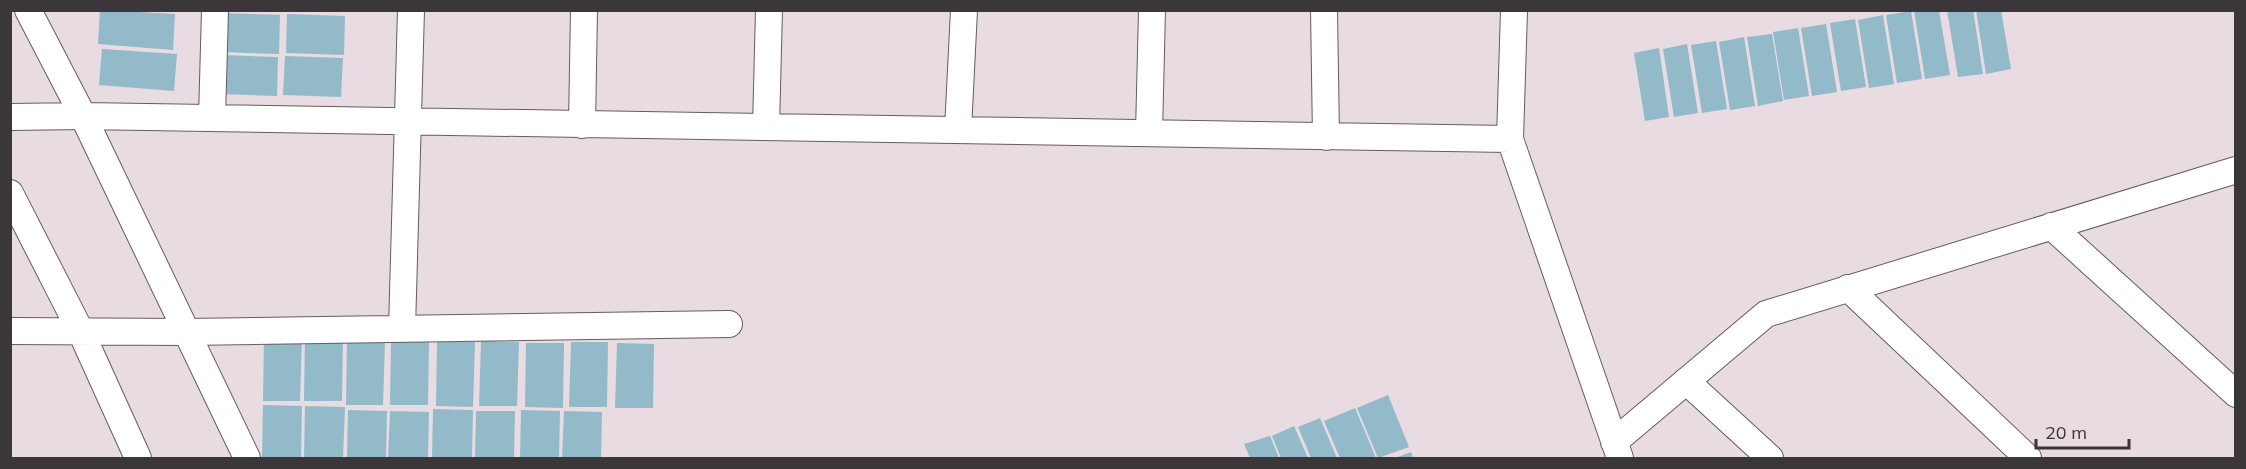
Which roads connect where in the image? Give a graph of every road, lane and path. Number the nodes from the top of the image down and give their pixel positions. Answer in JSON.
{"nodes":[{"id":1,"x":28,"y":10,"type":"edge"},
{"id":2,"x":215,"y":10,"type":"edge"},
{"id":3,"x":411,"y":10,"type":"edge"},
{"id":4,"x":584,"y":10,"type":"edge"},
{"id":5,"x":769,"y":10,"type":"edge"},
{"id":6,"x":964,"y":10,"type":"edge"},
{"id":7,"x":1152,"y":10,"type":"edge"},
{"id":8,"x":1324,"y":10,"type":"edge"},
{"id":9,"x":1514,"y":10,"type":"edge"},
{"id":10,"x":83,"y":116,"type":"junction"},
{"id":11,"x":10,"y":117,"type":"edge"},
{"id":12,"x":212,"y":118,"type":"junction"},
{"id":13,"x":409,"y":122,"type":"junction"},
{"id":14,"x":582,"y":125,"type":"junction"},
{"id":15,"x":766,"y":128,"type":"junction"},
{"id":16,"x":958,"y":130,"type":"junction"},
{"id":17,"x":1149,"y":134,"type":"junction"},
{"id":18,"x":1326,"y":136,"type":"junction"},
{"id":19,"x":1510,"y":139,"type":"junction"},
{"id":20,"x":2235,"y":170,"type":"edge"},
{"id":21,"x":10,"y":193,"type":"edge"},
{"id":22,"x":2051,"y":226,"type":"junction"},
{"id":23,"x":1848,"y":288,"type":"junction"},
{"id":24,"x":729,"y":324,"type":"dead end"},
{"id":25,"x":402,"y":329,"type":"junction"},
{"id":26,"x":10,"y":331,"type":"edge"},
{"id":27,"x":81,"y":332,"type":"junction"},
{"id":28,"x":186,"y":332,"type":"junction"},
{"id":29,"x":1686,"y":381,"type":"junction"},
{"id":30,"x":2235,"y":394,"type":"edge"},
{"id":31,"x":1617,"y":450,"type":"edge"},
{"id":32,"x":138,"y":459,"type":"edge"},
{"id":33,"x":247,"y":459,"type":"edge"},
{"id":34,"x":1770,"y":459,"type":"edge"},
{"id":35,"x":2028,"y":459,"type":"edge"}],
"edges":[{"from":1,"to":10,"type":"street"},
{"from":2,"to":12,"type":"street"},
{"from":3,"to":13,"type":"street"},
{"from":4,"to":14,"type":"street"},
{"from":5,"to":15,"type":"street"},
{"from":6,"to":16,"type":"street"},
{"from":7,"to":17,"type":"street"},
{"from":8,"to":18,"type":"street"},
{"from":9,"to":19,"type":"street"},
{"from":10,"to":11,"type":"street"},
{"from":10,"to":12,"type":"street"},
{"from":10,"to":28,"type":"street"},
{"from":12,"to":13,"type":"street"},
{"from":13,"to":14,"type":"street"},
{"from":13,"to":25,"type":"street"},
{"from":14,"to":15,"type":"street"},
{"from":15,"to":16,"type":"street"},
{"from":16,"to":17,"type":"street"},
{"from":17,"to":18,"type":"street"},
{"from":18,"to":19,"type":"street"},
{"from":19,"to":31,"type":"street"},
{"from":20,"to":22,"type":"street"},
{"from":21,"to":27,"type":"street"},
{"from":22,"to":23,"type":"street"},
{"from":22,"to":30,"type":"street"},
{"from":23,"to":29,"type":"street"},
{"from":23,"to":35,"type":"street"},
{"from":24,"to":25,"type":"street"},
{"from":25,"to":28,"type":"street"},
{"from":26,"to":27,"type":"street"},
{"from":27,"to":28,"type":"street"},
{"from":27,"to":32,"type":"street"},
{"from":28,"to":33,"type":"street"},
{"from":29,"to":31,"type":"street"},
{"from":29,"to":34,"type":"street"}]}
